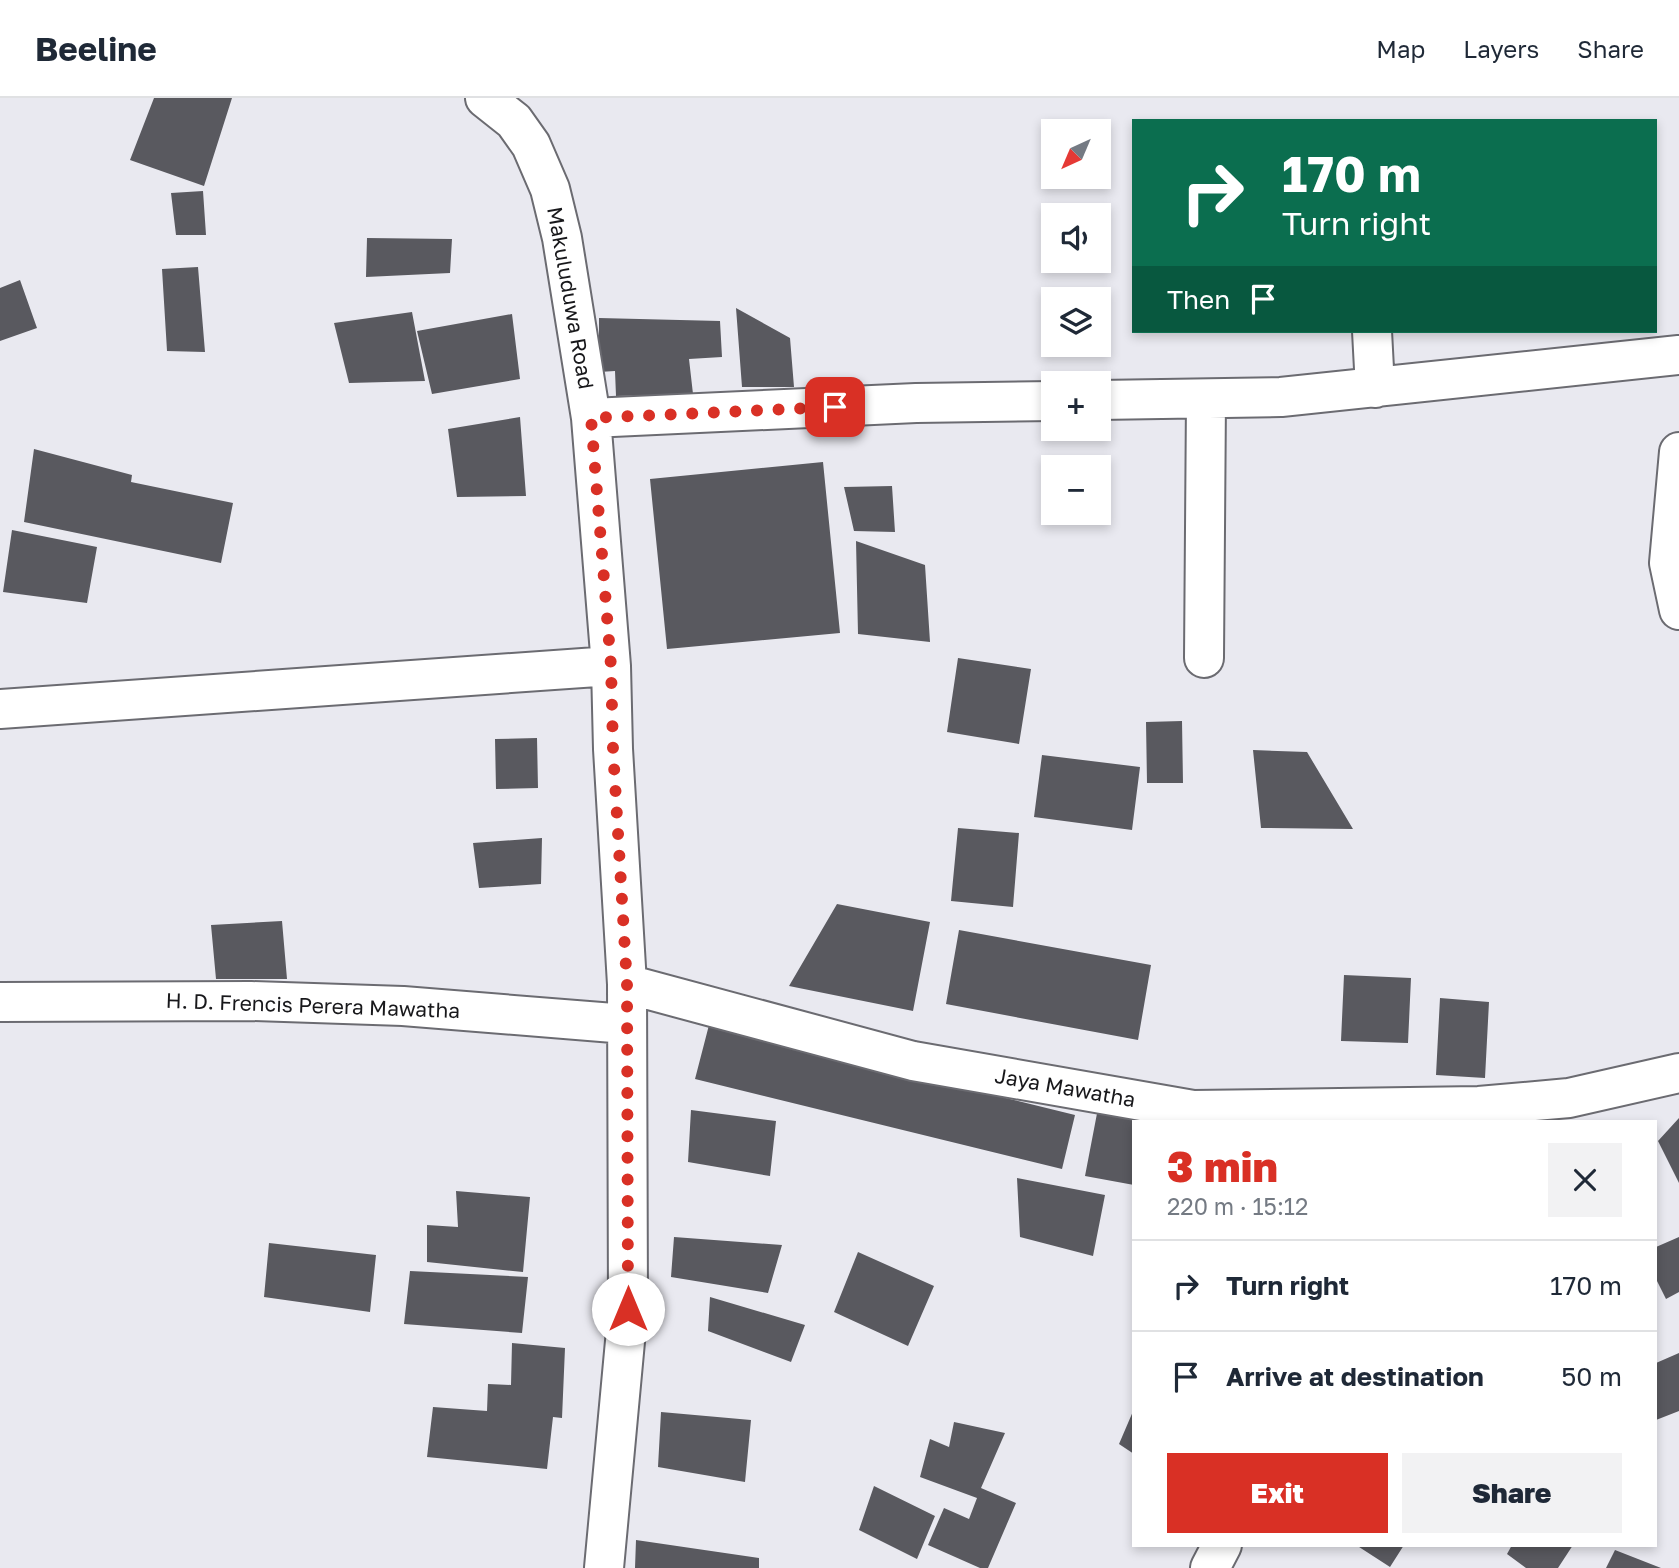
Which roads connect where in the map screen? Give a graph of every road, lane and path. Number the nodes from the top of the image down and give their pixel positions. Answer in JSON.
{"nodes":[{"id":1,"x":485,"y":98,"type":"edge"},
{"id":2,"x":1372,"y":333,"type":"edge"},
{"id":3,"x":1679,"y":355,"type":"edge"},
{"id":4,"x":1375,"y":388,"type":"junction"},
{"id":5,"x":1206,"y":399,"type":"junction"},
{"id":6,"x":1111,"y":400,"type":"edge"},
{"id":7,"x":1041,"y":401,"type":"edge"},
{"id":8,"x":591,"y":418,"type":"junction"},
{"id":9,"x":1679,"y":452,"type":"edge"},
{"id":10,"x":1679,"y":610,"type":"edge"},
{"id":11,"x":1204,"y":658,"type":"dead end"},
{"id":12,"x":611,"y":666,"type":"junction"},
{"id":13,"x":0,"y":709,"type":"edge"},
{"id":14,"x":627,"y":984,"type":"junction"},
{"id":15,"x":0,"y":1002,"type":"edge"},
{"id":16,"x":626,"y":1024,"type":"junction"},
{"id":17,"x":1679,"y":1073,"type":"edge"},
{"id":18,"x":1221,"y":1547,"type":"edge"},
{"id":19,"x":604,"y":1568,"type":"edge"},
{"id":20,"x":1210,"y":1568,"type":"edge"}],
"edges":[{"from":1,"to":8,"type":"street","name":"Makuluduwa Road"},
{"from":2,"to":4,"type":"street"},
{"from":3,"to":4,"type":"street"},
{"from":4,"to":5,"type":"street"},
{"from":5,"to":6,"type":"street"},
{"from":5,"to":11,"type":"street"},
{"from":7,"to":8,"type":"street"},
{"from":8,"to":12,"type":"street","name":"Makuluduwa Road"},
{"from":9,"to":10,"type":"street"},
{"from":12,"to":13,"type":"street"},
{"from":12,"to":14,"type":"street","name":"Makuluduwa Road"},
{"from":14,"to":16,"type":"street","name":"Makuluduwa Road"},
{"from":14,"to":17,"type":"street","name":"Jaya Mawatha"},
{"from":15,"to":16,"type":"street","name":"H. D. Frencis Perera Mawatha"},
{"from":16,"to":19,"type":"street","name":"Makuluduwa Road"},
{"from":18,"to":20,"type":"street"}]}
